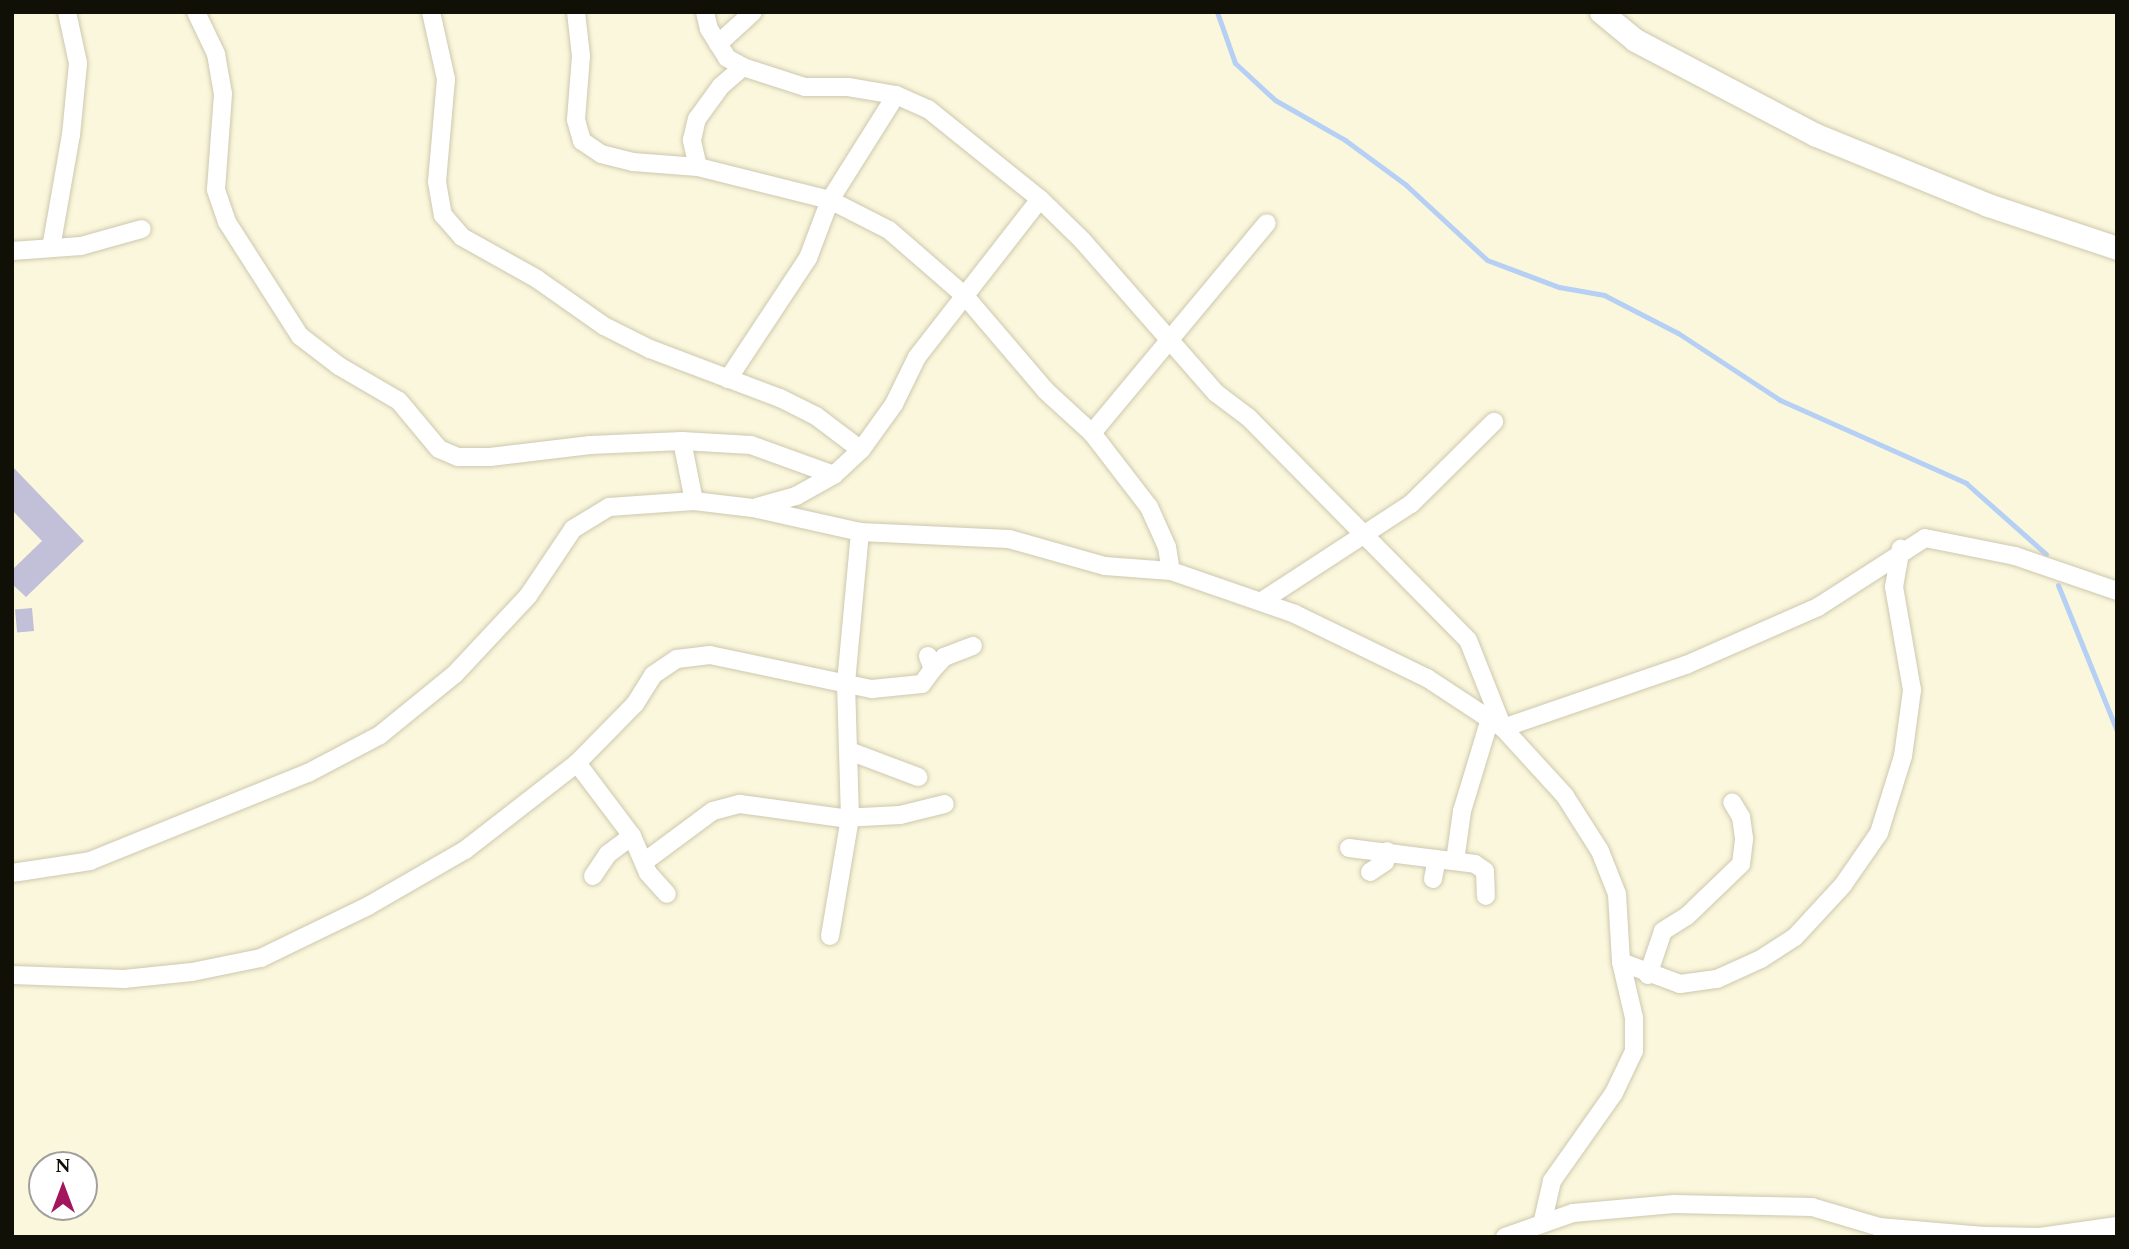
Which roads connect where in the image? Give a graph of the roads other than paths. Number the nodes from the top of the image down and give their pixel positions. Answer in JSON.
{"nodes":[{"id":1,"x":68,"y":12,"type":"edge"},
{"id":2,"x":196,"y":12,"type":"edge"},
{"id":3,"x":431,"y":12,"type":"edge"},
{"id":4,"x":576,"y":12,"type":"edge"},
{"id":5,"x":705,"y":12,"type":"edge"},
{"id":6,"x":753,"y":12,"type":"edge"},
{"id":7,"x":1601,"y":12,"type":"edge"},
{"id":8,"x":718,"y":44,"type":"junction"},
{"id":9,"x":743,"y":67,"type":"junction"},
{"id":10,"x":896,"y":95,"type":"junction"},
{"id":11,"x":698,"y":166,"type":"junction"},
{"id":12,"x":1040,"y":199,"type":"junction"},
{"id":13,"x":830,"y":200,"type":"junction"},
{"id":14,"x":1267,"y":223,"type":"dead end"},
{"id":15,"x":142,"y":229,"type":"dead end"},
{"id":16,"x":51,"y":248,"type":"junction"},
{"id":17,"x":2117,"y":248,"type":"edge"},
{"id":18,"x":12,"y":251,"type":"edge"},
{"id":19,"x":965,"y":296,"type":"junction"},
{"id":20,"x":1170,"y":345,"type":"junction"},
{"id":21,"x":728,"y":379,"type":"junction"},
{"id":22,"x":1494,"y":422,"type":"dead end"},
{"id":23,"x":1092,"y":433,"type":"junction"},
{"id":24,"x":682,"y":441,"type":"junction"},
{"id":25,"x":862,"y":450,"type":"junction"},
{"id":26,"x":834,"y":475,"type":"junction"},
{"id":27,"x":694,"y":501,"type":"junction"},
{"id":28,"x":753,"y":508,"type":"junction"},
{"id":29,"x":860,"y":532,"type":"junction"},
{"id":30,"x":1367,"y":535,"type":"junction"},
{"id":31,"x":1902,"y":549,"type":"junction"},
{"id":32,"x":1171,"y":571,"type":"junction"},
{"id":33,"x":2117,"y":591,"type":"edge"},
{"id":34,"x":1262,"y":601,"type":"junction"},
{"id":35,"x":973,"y":646,"type":"dead end"},
{"id":36,"x":846,"y":684,"type":"junction"},
{"id":37,"x":1497,"y":723,"type":"junction"},
{"id":38,"x":852,"y":752,"type":"junction"},
{"id":39,"x":577,"y":763,"type":"junction"},
{"id":40,"x":918,"y":777,"type":"dead end"},
{"id":41,"x":1732,"y":802,"type":"dead end"},
{"id":42,"x":946,"y":804,"type":"dead end"},
{"id":43,"x":850,"y":818,"type":"junction"},
{"id":44,"x":632,"y":836,"type":"junction"},
{"id":45,"x":1349,"y":848,"type":"dead end"},
{"id":46,"x":1387,"y":851,"type":"junction"},
{"id":47,"x":1446,"y":860,"type":"junction"},
{"id":48,"x":644,"y":862,"type":"junction"},
{"id":49,"x":1370,"y":872,"type":"dead end"},
{"id":50,"x":12,"y":873,"type":"edge"},
{"id":51,"x":593,"y":876,"type":"dead end"},
{"id":52,"x":1433,"y":879,"type":"dead end"},
{"id":53,"x":667,"y":894,"type":"dead end"},
{"id":54,"x":1486,"y":896,"type":"dead end"},
{"id":55,"x":830,"y":936,"type":"dead end"},
{"id":56,"x":1621,"y":962,"type":"junction"},
{"id":57,"x":12,"y":975,"type":"edge"},
{"id":58,"x":1648,"y":975,"type":"junction"},
{"id":59,"x":1543,"y":1220,"type":"junction"},
{"id":60,"x":2117,"y":1226,"type":"edge"},
{"id":61,"x":1505,"y":1237,"type":"edge"}],
"edges":[{"from":1,"to":16,"type":"street"},
{"from":2,"to":24,"type":"street"},
{"from":3,"to":21,"type":"street"},
{"from":4,"to":11,"type":"street"},
{"from":5,"to":8,"type":"street"},
{"from":6,"to":8,"type":"street"},
{"from":7,"to":17,"type":"street"},
{"from":8,"to":9,"type":"street"},
{"from":9,"to":10,"type":"street"},
{"from":9,"to":11,"type":"street"},
{"from":10,"to":12,"type":"street"},
{"from":10,"to":13,"type":"street"},
{"from":11,"to":13,"type":"street"},
{"from":12,"to":19,"type":"street"},
{"from":12,"to":20,"type":"street"},
{"from":13,"to":19,"type":"street"},
{"from":13,"to":21,"type":"street"},
{"from":14,"to":20,"type":"street"},
{"from":15,"to":16,"type":"street"},
{"from":16,"to":18,"type":"street"},
{"from":19,"to":23,"type":"street"},
{"from":19,"to":25,"type":"street"},
{"from":20,"to":23,"type":"street"},
{"from":20,"to":30,"type":"street"},
{"from":21,"to":25,"type":"street"},
{"from":22,"to":30,"type":"street"},
{"from":23,"to":32,"type":"street"},
{"from":24,"to":26,"type":"street"},
{"from":24,"to":27,"type":"street"},
{"from":25,"to":26,"type":"street"},
{"from":26,"to":28,"type":"street"},
{"from":27,"to":28,"type":"street"},
{"from":27,"to":50,"type":"street"},
{"from":28,"to":29,"type":"street"},
{"from":29,"to":32,"type":"street"},
{"from":29,"to":36,"type":"street"},
{"from":30,"to":34,"type":"street"},
{"from":30,"to":37,"type":"street"},
{"from":31,"to":33,"type":"street"},
{"from":31,"to":37,"type":"street"},
{"from":31,"to":58,"type":"street"},
{"from":32,"to":34,"type":"street"},
{"from":34,"to":37,"type":"street"},
{"from":35,"to":36,"type":"street"},
{"from":36,"to":38,"type":"street"},
{"from":36,"to":39,"type":"street"},
{"from":37,"to":47,"type":"street"},
{"from":37,"to":56,"type":"street"},
{"from":38,"to":40,"type":"street"},
{"from":38,"to":43,"type":"street"},
{"from":39,"to":44,"type":"street"},
{"from":39,"to":57,"type":"street"},
{"from":41,"to":58,"type":"street"},
{"from":42,"to":43,"type":"street"},
{"from":43,"to":48,"type":"street"},
{"from":43,"to":55,"type":"street"},
{"from":44,"to":48,"type":"street"},
{"from":44,"to":51,"type":"street"},
{"from":45,"to":46,"type":"street"},
{"from":46,"to":47,"type":"street"},
{"from":46,"to":49,"type":"street"},
{"from":47,"to":52,"type":"street"},
{"from":47,"to":54,"type":"street"},
{"from":48,"to":53,"type":"street"},
{"from":56,"to":58,"type":"street"},
{"from":56,"to":59,"type":"street"},
{"from":59,"to":60,"type":"street"},
{"from":59,"to":61,"type":"street"}]}
